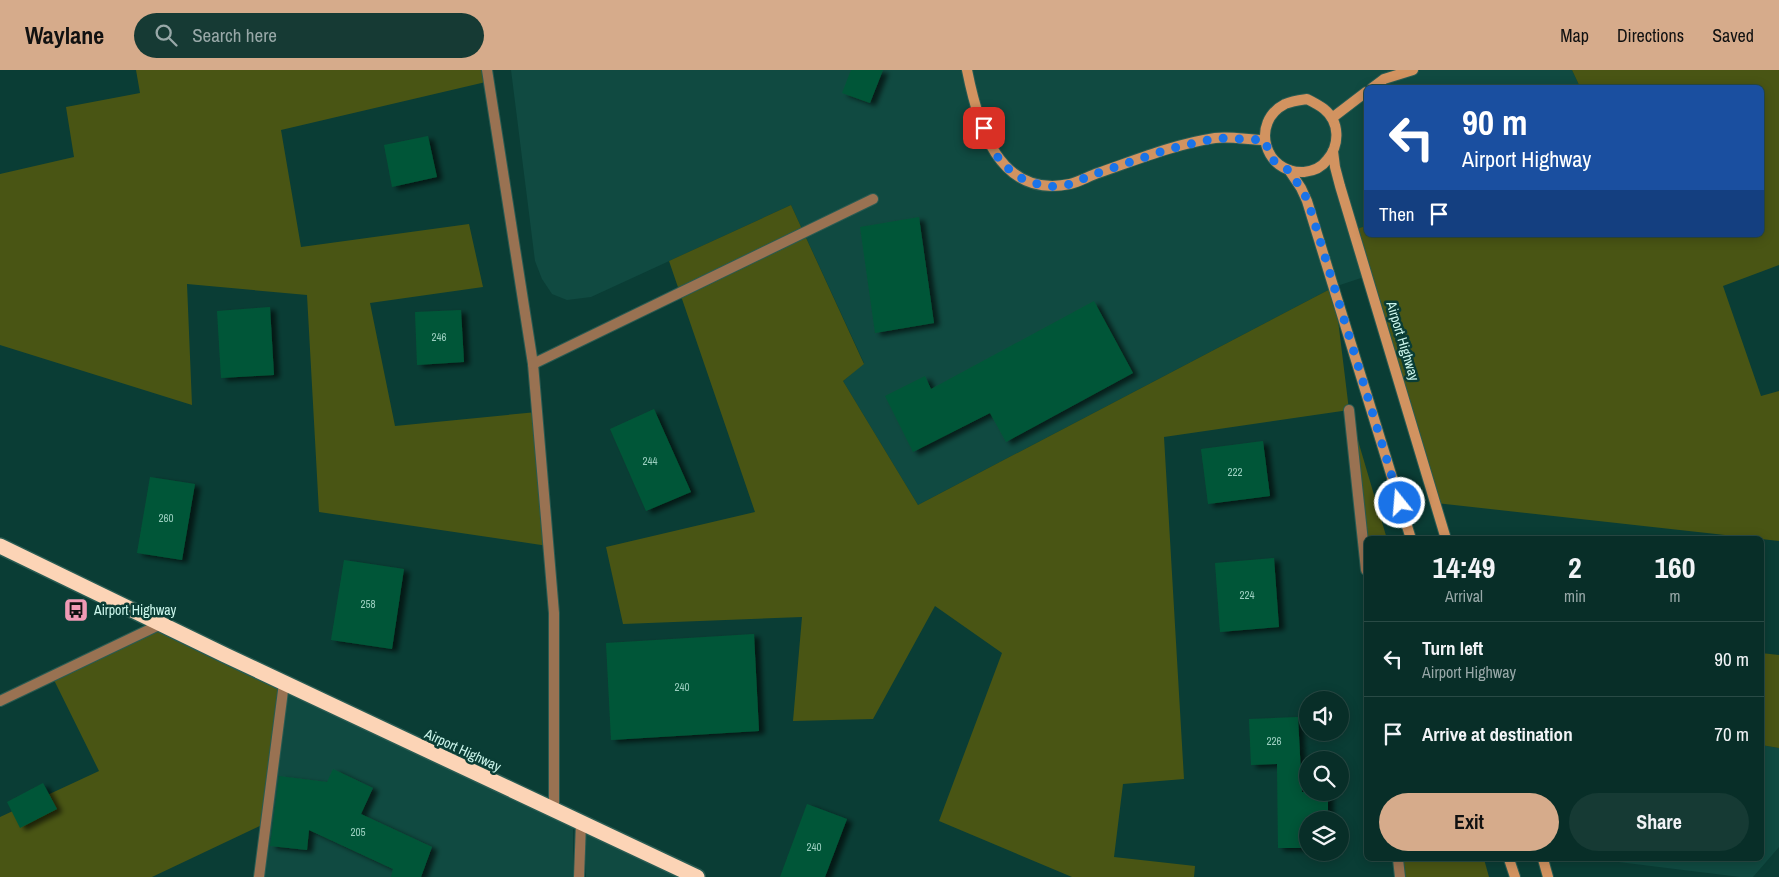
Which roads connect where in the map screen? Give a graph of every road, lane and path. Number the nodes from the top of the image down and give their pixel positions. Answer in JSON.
{"nodes":[{"id":1,"x":487,"y":70,"type":"edge"},
{"id":2,"x":967,"y":70,"type":"edge"},
{"id":3,"x":1412,"y":70,"type":"edge"},
{"id":4,"x":1376,"y":85,"type":"edge"},
{"id":5,"x":1364,"y":94,"type":"edge"},
{"id":6,"x":1332,"y":118,"type":"junction"},
{"id":7,"x":1265,"y":140,"type":"junction"},
{"id":8,"x":1333,"y":151,"type":"junction"},
{"id":9,"x":1288,"y":170,"type":"junction"},
{"id":10,"x":874,"y":198,"type":"dead end"},
{"id":11,"x":533,"y":364,"type":"junction"},
{"id":12,"x":1349,"y":410,"type":"dead end"},
{"id":13,"x":1410,"y":536,"type":"edge"},
{"id":14,"x":1445,"y":536,"type":"edge"},
{"id":15,"x":0,"y":546,"type":"edge"},
{"id":16,"x":1364,"y":551,"type":"edge"},
{"id":17,"x":161,"y":624,"type":"junction"},
{"id":18,"x":284,"y":683,"type":"junction"},
{"id":19,"x":0,"y":701,"type":"edge"},
{"id":20,"x":554,"y":811,"type":"junction"},
{"id":21,"x":581,"y":824,"type":"junction"},
{"id":22,"x":1398,"y":861,"type":"edge"},
{"id":23,"x":1510,"y":861,"type":"edge"},
{"id":24,"x":1544,"y":861,"type":"edge"},
{"id":25,"x":259,"y":877,"type":"edge"},
{"id":26,"x":579,"y":877,"type":"edge"},
{"id":27,"x":697,"y":877,"type":"edge"},
{"id":28,"x":1400,"y":877,"type":"edge"},
{"id":29,"x":1515,"y":877,"type":"edge"},
{"id":30,"x":1548,"y":877,"type":"edge"}],
"edges":[{"from":1,"to":11,"type":"street"},
{"from":2,"to":7,"type":"street"},
{"from":3,"to":4,"type":"street"},
{"from":5,"to":6,"type":"street"},
{"from":6,"to":7,"type":"street"},
{"from":6,"to":8,"type":"street","name":"Airport Highway"},
{"from":7,"to":9,"type":"street"},
{"from":8,"to":9,"type":"street"},
{"from":8,"to":14,"type":"street","name":"Airport Highway"},
{"from":9,"to":13,"type":"street"},
{"from":10,"to":11,"type":"street"},
{"from":11,"to":20,"type":"street"},
{"from":12,"to":16,"type":"street"},
{"from":15,"to":17,"type":"highway","name":"Airport Highway"},
{"from":17,"to":18,"type":"highway","name":"Airport Highway"},
{"from":17,"to":19,"type":"street"},
{"from":18,"to":20,"type":"highway","name":"Airport Highway"},
{"from":18,"to":25,"type":"street"},
{"from":20,"to":21,"type":"highway","name":"Airport Highway"},
{"from":21,"to":26,"type":"street"},
{"from":21,"to":27,"type":"highway","name":"Airport Highway"},
{"from":22,"to":28,"type":"street"},
{"from":23,"to":29,"type":"street"},
{"from":24,"to":30,"type":"street"}]}
